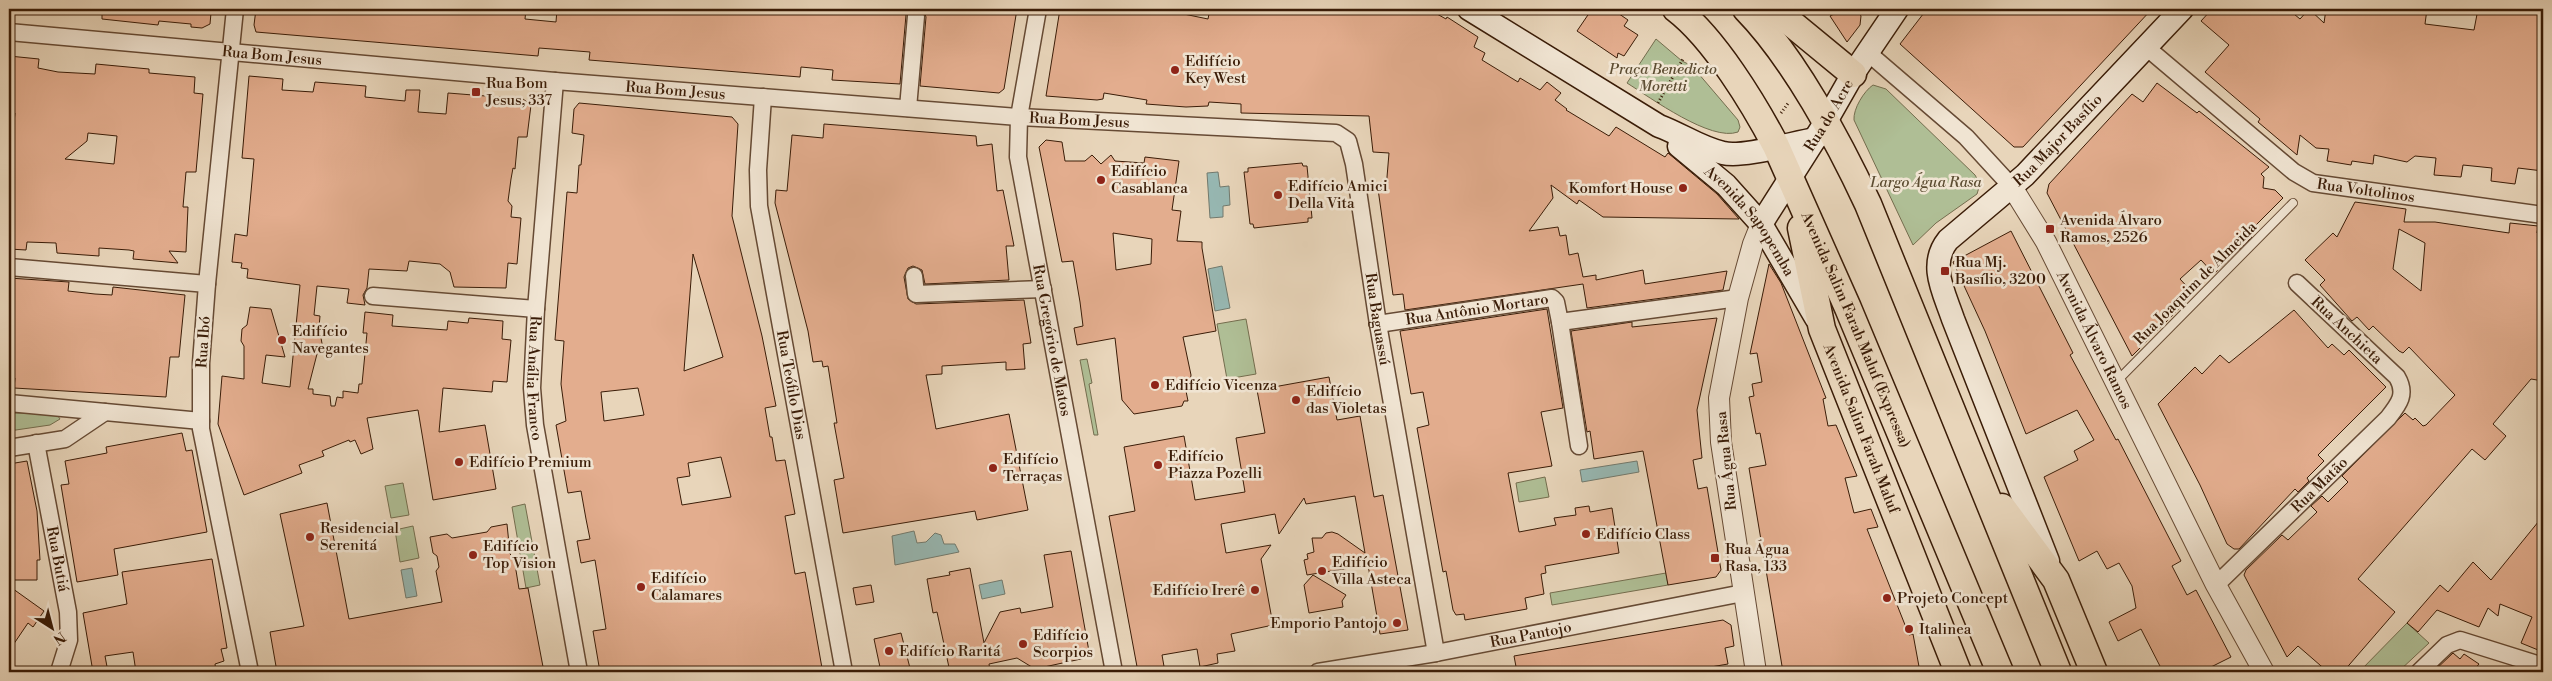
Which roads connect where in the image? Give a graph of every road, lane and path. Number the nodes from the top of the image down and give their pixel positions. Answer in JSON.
{"nodes":[{"id":1,"x":235,"y":9,"type":"edge"},
{"id":2,"x":1038,"y":9,"type":"edge"},
{"id":3,"x":1469,"y":9,"type":"edge"},
{"id":4,"x":1676,"y":9,"type":"edge"},
{"id":5,"x":1746,"y":9,"type":"edge"},
{"id":6,"x":1774,"y":9,"type":"edge"},
{"id":7,"x":2182,"y":9,"type":"edge"},
{"id":8,"x":1889,"y":13,"type":"edge"},
{"id":9,"x":916,"y":16,"type":"dead end"},
{"id":10,"x":9,"y":32,"type":"edge"},
{"id":11,"x":2146,"y":47,"type":"junction"},
{"id":12,"x":1867,"y":52,"type":"junction"},
{"id":13,"x":231,"y":53,"type":"junction"},
{"id":14,"x":1683,"y":59,"type":"dead end"},
{"id":15,"x":1853,"y":74,"type":"junction"},
{"id":16,"x":555,"y":81,"type":"junction"},
{"id":17,"x":763,"y":97,"type":"junction"},
{"id":18,"x":1790,"y":100,"type":"dead end"},
{"id":19,"x":908,"y":108,"type":"junction"},
{"id":20,"x":1780,"y":113,"type":"dead end"},
{"id":21,"x":1658,"y":116,"type":"junction"},
{"id":22,"x":1019,"y":117,"type":"junction"},
{"id":23,"x":1820,"y":131,"type":"junction"},
{"id":24,"x":1342,"y":136,"type":"joint"},
{"id":25,"x":1776,"y":146,"type":"junction"},
{"id":26,"x":1791,"y":176,"type":"junction"},
{"id":27,"x":2012,"y":187,"type":"junction"},
{"id":28,"x":2293,"y":203,"type":"dead end"},
{"id":29,"x":2543,"y":215,"type":"edge"},
{"id":30,"x":1761,"y":224,"type":"junction"},
{"id":31,"x":9,"y":267,"type":"edge"},
{"id":32,"x":914,"y":276,"type":"dead end"},
{"id":33,"x":2297,"y":283,"type":"dead end"},
{"id":34,"x":207,"y":284,"type":"junction"},
{"id":35,"x":1043,"y":289,"type":"junction"},
{"id":36,"x":373,"y":296,"type":"dead end"},
{"id":37,"x":1738,"y":298,"type":"junction"},
{"id":38,"x":536,"y":309,"type":"junction"},
{"id":39,"x":1560,"y":322,"type":"junction"},
{"id":40,"x":1378,"y":324,"type":"junction"},
{"id":41,"x":1822,"y":329,"type":"junction"},
{"id":42,"x":2397,"y":377,"type":"joint"},
{"id":43,"x":2116,"y":382,"type":"junction"},
{"id":44,"x":9,"y":403,"type":"edge"},
{"id":45,"x":105,"y":412,"type":"junction"},
{"id":46,"x":200,"y":421,"type":"junction"},
{"id":47,"x":36,"y":443,"type":"junction"},
{"id":48,"x":1579,"y":446,"type":"dead end"},
{"id":49,"x":9,"y":448,"type":"edge"},
{"id":50,"x":1979,"y":476,"type":"junction"},
{"id":51,"x":2056,"y":580,"type":"junction"},
{"id":52,"x":2216,"y":585,"type":"junction"},
{"id":53,"x":1742,"y":592,"type":"junction"},
{"id":54,"x":1436,"y":653,"type":"junction"},
{"id":55,"x":2543,"y":666,"type":"edge"},
{"id":56,"x":59,"y":672,"type":"edge"},
{"id":57,"x":250,"y":672,"type":"edge"},
{"id":58,"x":579,"y":672,"type":"edge"},
{"id":59,"x":844,"y":672,"type":"edge"},
{"id":60,"x":1114,"y":672,"type":"edge"},
{"id":61,"x":1318,"y":672,"type":"edge"},
{"id":62,"x":1756,"y":672,"type":"edge"},
{"id":63,"x":1958,"y":672,"type":"edge"},
{"id":64,"x":2000,"y":672,"type":"edge"},
{"id":65,"x":2058,"y":672,"type":"edge"},
{"id":66,"x":2094,"y":672,"type":"edge"},
{"id":67,"x":2264,"y":672,"type":"edge"},
{"id":68,"x":2419,"y":672,"type":"edge"}],
"edges":[{"from":1,"to":13,"type":"street","name":"Rua Ibó"},
{"from":2,"to":22,"type":"street","name":"Rua Gregório de Matos"},
{"from":3,"to":21,"type":"main road","name":"Avenida Sapopemba"},
{"from":4,"to":25,"type":"highway","name":"Avenida Salim Farah Maluf (Expressa)"},
{"from":5,"to":23,"type":"highway"},
{"from":6,"to":15,"type":"highway"},
{"from":7,"to":11,"type":"main road","name":"Rua Major Basílio"},
{"from":8,"to":12,"type":"main road","name":"Rua do Acre"},
{"from":9,"to":19,"type":"street"},
{"from":10,"to":13,"type":"street","name":"Rua Bom Jesus"},
{"from":11,"to":27,"type":"main road","name":"Rua Major Basílio"},
{"from":11,"to":29,"type":"street","name":"Rua Voltolinos"},
{"from":12,"to":15,"type":"main road","name":"Rua do Acre"},
{"from":12,"to":27,"type":"street","name":"Avenida Álvaro Ramos"},
{"from":13,"to":16,"type":"street","name":"Rua Bom Jesus"},
{"from":13,"to":34,"type":"street","name":"Rua Ibó"},
{"from":14,"to":21,"type":"path"},
{"from":15,"to":23,"type":"main road","name":"Rua do Acre"},
{"from":16,"to":17,"type":"street","name":"Rua Bom Jesus"},
{"from":16,"to":38,"type":"street","name":"Rua Anália Franco"},
{"from":17,"to":19,"type":"street","name":"Rua Bom Jesus"},
{"from":17,"to":59,"type":"street","name":"Rua Teófilo Dias"},
{"from":18,"to":20,"type":"path"},
{"from":19,"to":22,"type":"street","name":"Rua Bom Jesus"},
{"from":21,"to":25,"type":"main road","name":"Avenida Sapopemba"},
{"from":21,"to":30,"type":"main road","name":"Avenida Sapopemba"},
{"from":22,"to":24,"type":"street","name":"Rua Bom Jesus"},
{"from":22,"to":35,"type":"street","name":"Rua Gregório de Matos"},
{"from":23,"to":25,"type":"main road","name":"Avenida Sapopemba"},
{"from":23,"to":26,"type":"main road","name":"Rua do Acre"},
{"from":23,"to":50,"type":"highway"},
{"from":24,"to":40,"type":"street","name":"Rua Baguassú"},
{"from":25,"to":26,"type":"highway","name":"Avenida Salim Farah Maluf (Expressa)"},
{"from":26,"to":30,"type":"main road","name":"Rua do Acre"},
{"from":26,"to":41,"type":"highway","name":"Avenida Salim Farah Maluf"},
{"from":26,"to":64,"type":"highway","name":"Avenida Salim Farah Maluf (Expressa)"},
{"from":27,"to":43,"type":"street","name":"Avenida Álvaro Ramos"},
{"from":27,"to":51,"type":"main road","name":"Rua Major Basílio"},
{"from":28,"to":43,"type":"lane","name":"Rua Joaquim de Almeida"},
{"from":30,"to":37,"type":"street","name":"Rua Água Rasa"},
{"from":30,"to":41,"type":"main road","name":"Avenida Sapopemba"},
{"from":31,"to":34,"type":"street"},
{"from":32,"to":35,"type":"street"},
{"from":33,"to":42,"type":"street","name":"Rua Anchieta"},
{"from":34,"to":46,"type":"street","name":"Rua Ibó"},
{"from":35,"to":60,"type":"street","name":"Rua Gregório de Matos"},
{"from":36,"to":38,"type":"street"},
{"from":37,"to":39,"type":"street","name":"Rua Antônio Mortaro"},
{"from":37,"to":53,"type":"street","name":"Rua Água Rasa"},
{"from":38,"to":58,"type":"street","name":"Rua Anália Franco"},
{"from":39,"to":40,"type":"street","name":"Rua Antônio Mortaro"},
{"from":39,"to":48,"type":"street","name":"Rua Antônio Mortaro"},
{"from":40,"to":54,"type":"street","name":"Rua Baguassú"},
{"from":41,"to":63,"type":"highway","name":"Avenida Salim Farah Maluf"},
{"from":42,"to":52,"type":"street","name":"Rua Matão"},
{"from":43,"to":52,"type":"street","name":"Avenida Álvaro Ramos"},
{"from":44,"to":45,"type":"street"},
{"from":45,"to":46,"type":"street"},
{"from":45,"to":47,"type":"street"},
{"from":46,"to":57,"type":"street","name":"Rua Ibó"},
{"from":47,"to":49,"type":"street"},
{"from":47,"to":56,"type":"street","name":"Rua Butiá"},
{"from":50,"to":51,"type":"highway"},
{"from":50,"to":65,"type":"highway"},
{"from":51,"to":66,"type":"highway"},
{"from":52,"to":67,"type":"street","name":"Avenida Álvaro Ramos"},
{"from":53,"to":54,"type":"street","name":"Rua Pantojo"},
{"from":53,"to":62,"type":"street","name":"Rua Água Rasa"},
{"from":54,"to":61,"type":"street","name":"Rua Pantojo"},
{"from":55,"to":68,"type":"street"}]}
